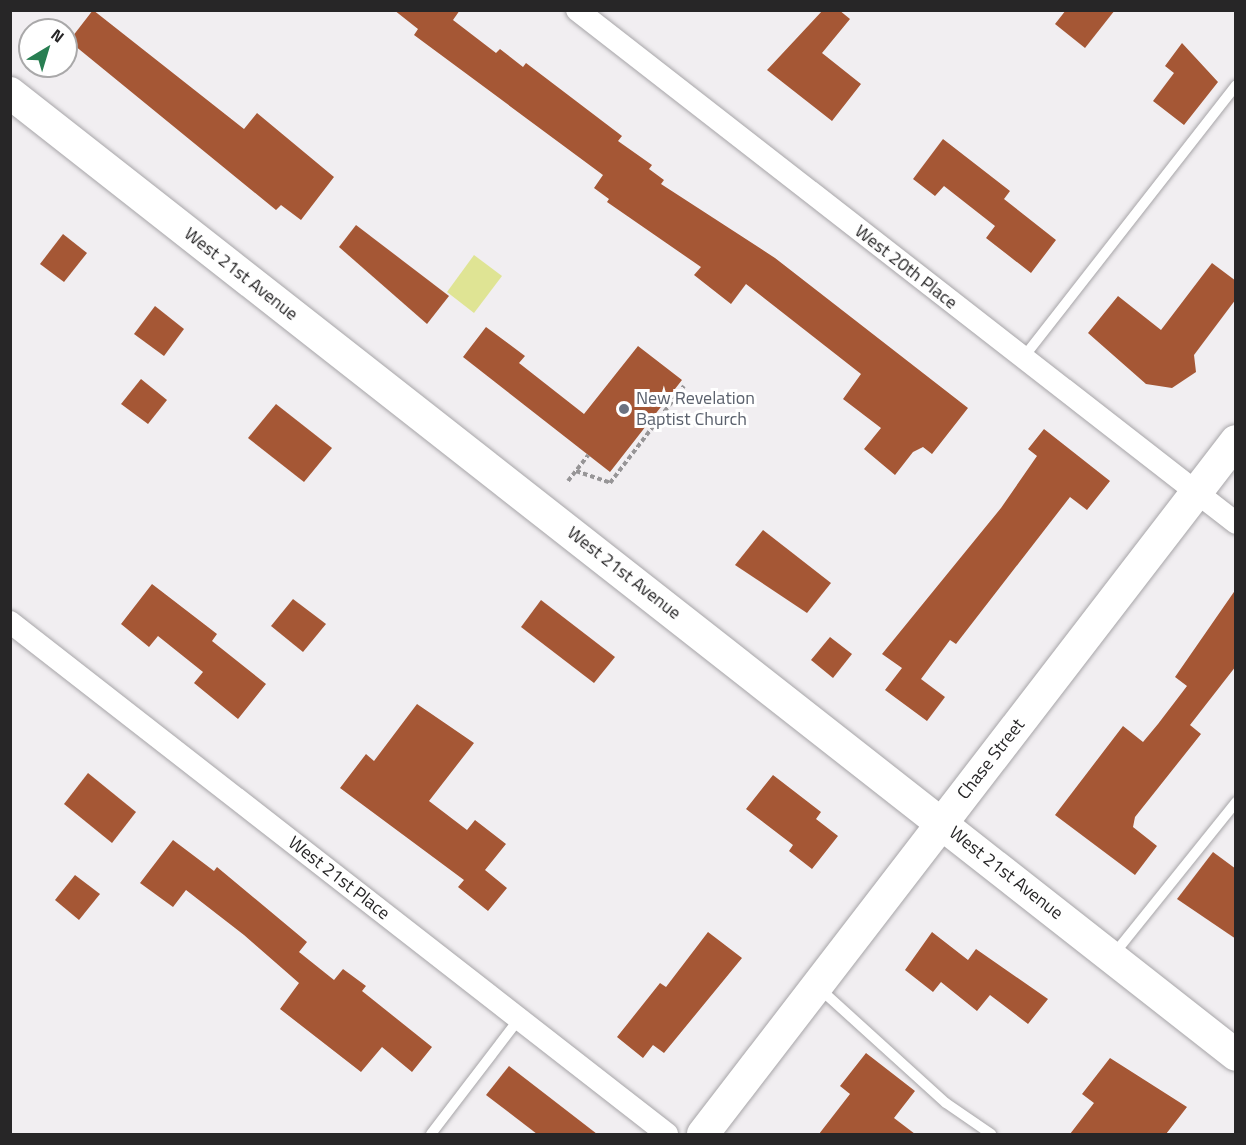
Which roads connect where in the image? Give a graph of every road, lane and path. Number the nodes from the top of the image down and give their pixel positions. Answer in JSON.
{"nodes":[{"id":1,"x":577,"y":10,"type":"edge"},
{"id":2,"x":1236,"y":85,"type":"edge"},
{"id":3,"x":10,"y":93,"type":"edge"},
{"id":4,"x":1023,"y":358,"type":"junction"},
{"id":5,"x":684,"y":386,"type":"dead end"},
{"id":6,"x":1236,"y":441,"type":"edge"},
{"id":7,"x":588,"y":455,"type":"dead end"},
{"id":8,"x":576,"y":471,"type":"junction"},
{"id":9,"x":568,"y":482,"type":"dead end"},
{"id":10,"x":1196,"y":493,"type":"junction"},
{"id":11,"x":1236,"y":523,"type":"edge"},
{"id":12,"x":10,"y":622,"type":"edge"},
{"id":13,"x":1236,"y":802,"type":"edge"},
{"id":14,"x":942,"y":822,"type":"junction"},
{"id":15,"x":1112,"y":957,"type":"junction"},
{"id":16,"x":816,"y":986,"type":"junction"},
{"id":17,"x":519,"y":1019,"type":"junction"},
{"id":18,"x":1236,"y":1055,"type":"edge"},
{"id":19,"x":431,"y":1134,"type":"edge"},
{"id":20,"x":667,"y":1134,"type":"edge"},
{"id":21,"x":703,"y":1134,"type":"edge"},
{"id":22,"x":991,"y":1134,"type":"edge"}],
"edges":[{"from":1,"to":4,"type":"street","name":"West 20th Place"},
{"from":2,"to":4,"type":"lane"},
{"from":3,"to":14,"type":"street","name":"West 21st Avenue"},
{"from":4,"to":10,"type":"street","name":"West 20th Place"},
{"from":5,"to":8,"type":"path"},
{"from":6,"to":10,"type":"street","name":"Chase Street"},
{"from":7,"to":8,"type":"path"},
{"from":8,"to":9,"type":"path"},
{"from":10,"to":11,"type":"street","name":"West 20th Place"},
{"from":10,"to":14,"type":"street","name":"Chase Street"},
{"from":12,"to":17,"type":"street","name":"West 21st Place"},
{"from":13,"to":15,"type":"lane"},
{"from":14,"to":15,"type":"street","name":"West 21st Avenue"},
{"from":14,"to":16,"type":"street","name":"Chase Street"},
{"from":15,"to":18,"type":"street","name":"West 21st Avenue"},
{"from":16,"to":21,"type":"street","name":"Chase Street"},
{"from":16,"to":22,"type":"lane"},
{"from":17,"to":19,"type":"lane"},
{"from":17,"to":20,"type":"street","name":"West 21st Place"}]}
